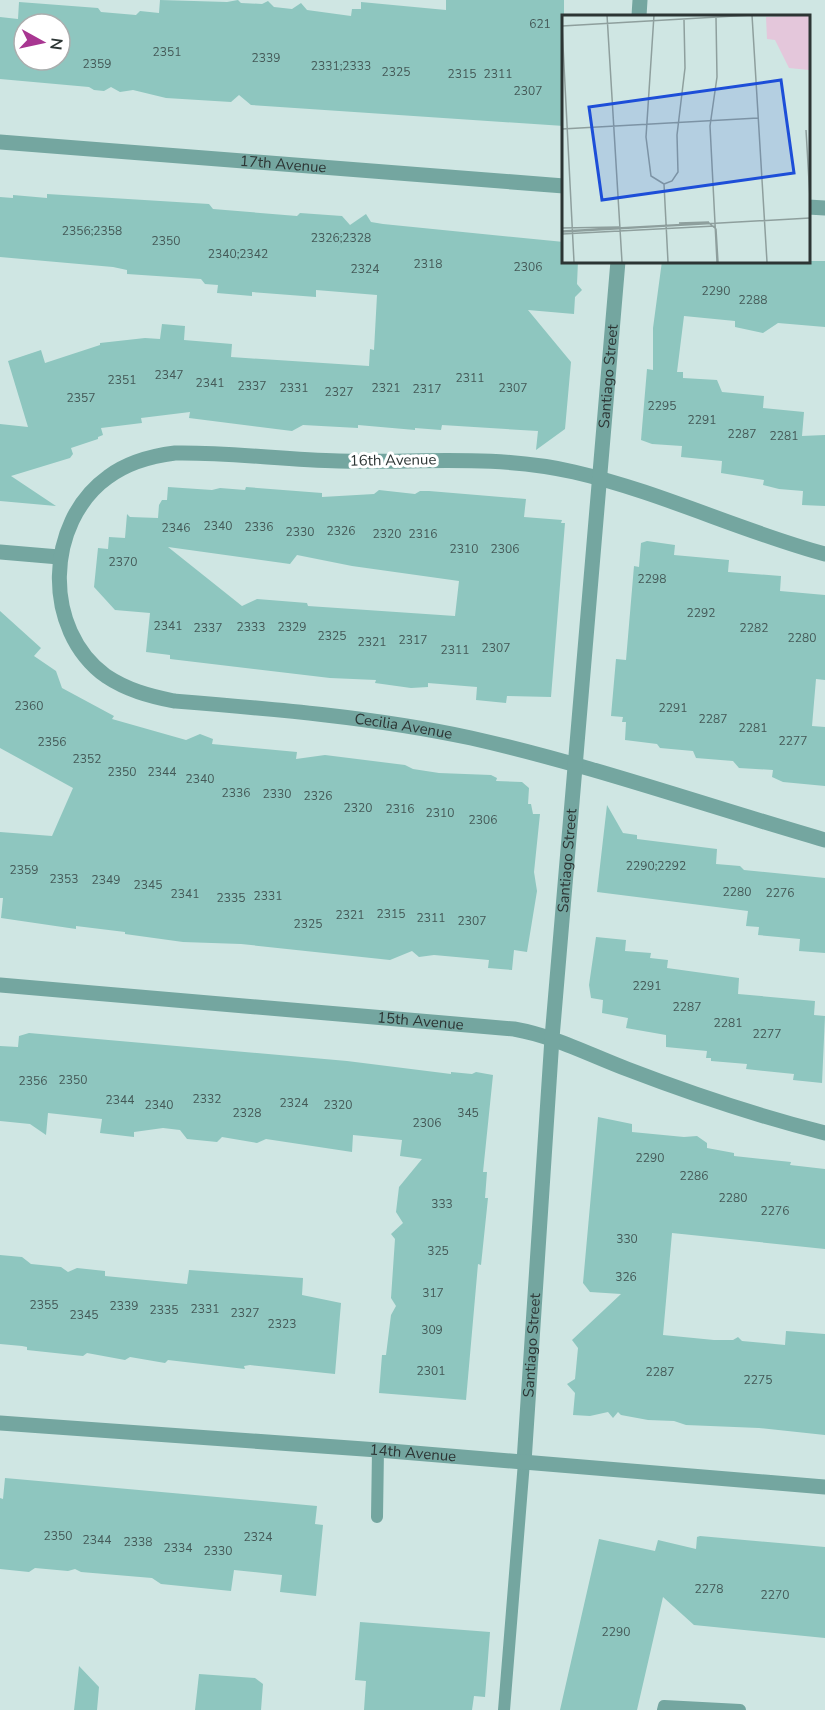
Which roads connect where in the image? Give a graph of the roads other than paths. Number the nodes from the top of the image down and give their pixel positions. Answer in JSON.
{"nodes":[{"id":1,"x":640,"y":0,"type":"edge"},
{"id":2,"x":639,"y":15,"type":"edge"},
{"id":3,"x":0,"y":142,"type":"edge"},
{"id":4,"x":562,"y":186,"type":"edge"},
{"id":5,"x":810,"y":207,"type":"edge"},
{"id":6,"x":825,"y":208,"type":"edge"},
{"id":7,"x":618,"y":262,"type":"edge"},
{"id":8,"x":599,"y":478,"type":"junction"},
{"id":9,"x":0,"y":552,"type":"edge"},
{"id":10,"x":825,"y":554,"type":"edge"},
{"id":11,"x":59,"y":557,"type":"junction"},
{"id":12,"x":575,"y":765,"type":"junction"},
{"id":13,"x":825,"y":840,"type":"edge"},
{"id":14,"x":0,"y":985,"type":"edge"},
{"id":15,"x":552,"y":1038,"type":"junction"},
{"id":16,"x":825,"y":1133,"type":"edge"},
{"id":17,"x":0,"y":1423,"type":"edge"},
{"id":18,"x":378,"y":1450,"type":"junction"},
{"id":19,"x":524,"y":1462,"type":"junction"},
{"id":20,"x":825,"y":1487,"type":"edge"},
{"id":21,"x":377,"y":1517,"type":"dead end"},
{"id":22,"x":504,"y":1710,"type":"edge"},
{"id":23,"x":663,"y":1710,"type":"edge"},
{"id":24,"x":740,"y":1710,"type":"edge"}],
"edges":[{"from":1,"to":2,"type":"street"},
{"from":3,"to":4,"type":"street","name":"17th Avenue"},
{"from":5,"to":6,"type":"street"},
{"from":7,"to":8,"type":"street","name":"Santiago Street"},
{"from":8,"to":10,"type":"street","name":"16th Avenue"},
{"from":8,"to":11,"type":"street","name":"16th Avenue"},
{"from":8,"to":12,"type":"street","name":"Santiago Street"},
{"from":9,"to":11,"type":"street"},
{"from":11,"to":12,"type":"street","name":"Cecilia Avenue"},
{"from":12,"to":13,"type":"street","name":"Cecilia Avenue"},
{"from":12,"to":15,"type":"street","name":"Santiago Street"},
{"from":14,"to":15,"type":"street","name":"15th Avenue"},
{"from":15,"to":16,"type":"street","name":"15th Avenue"},
{"from":15,"to":19,"type":"street","name":"Santiago Street"},
{"from":17,"to":18,"type":"street","name":"14th Avenue"},
{"from":18,"to":19,"type":"street","name":"14th Avenue"},
{"from":18,"to":21,"type":"lane"},
{"from":19,"to":20,"type":"street","name":"14th Avenue"},
{"from":19,"to":22,"type":"lane"},
{"from":23,"to":24,"type":"lane"}]}
